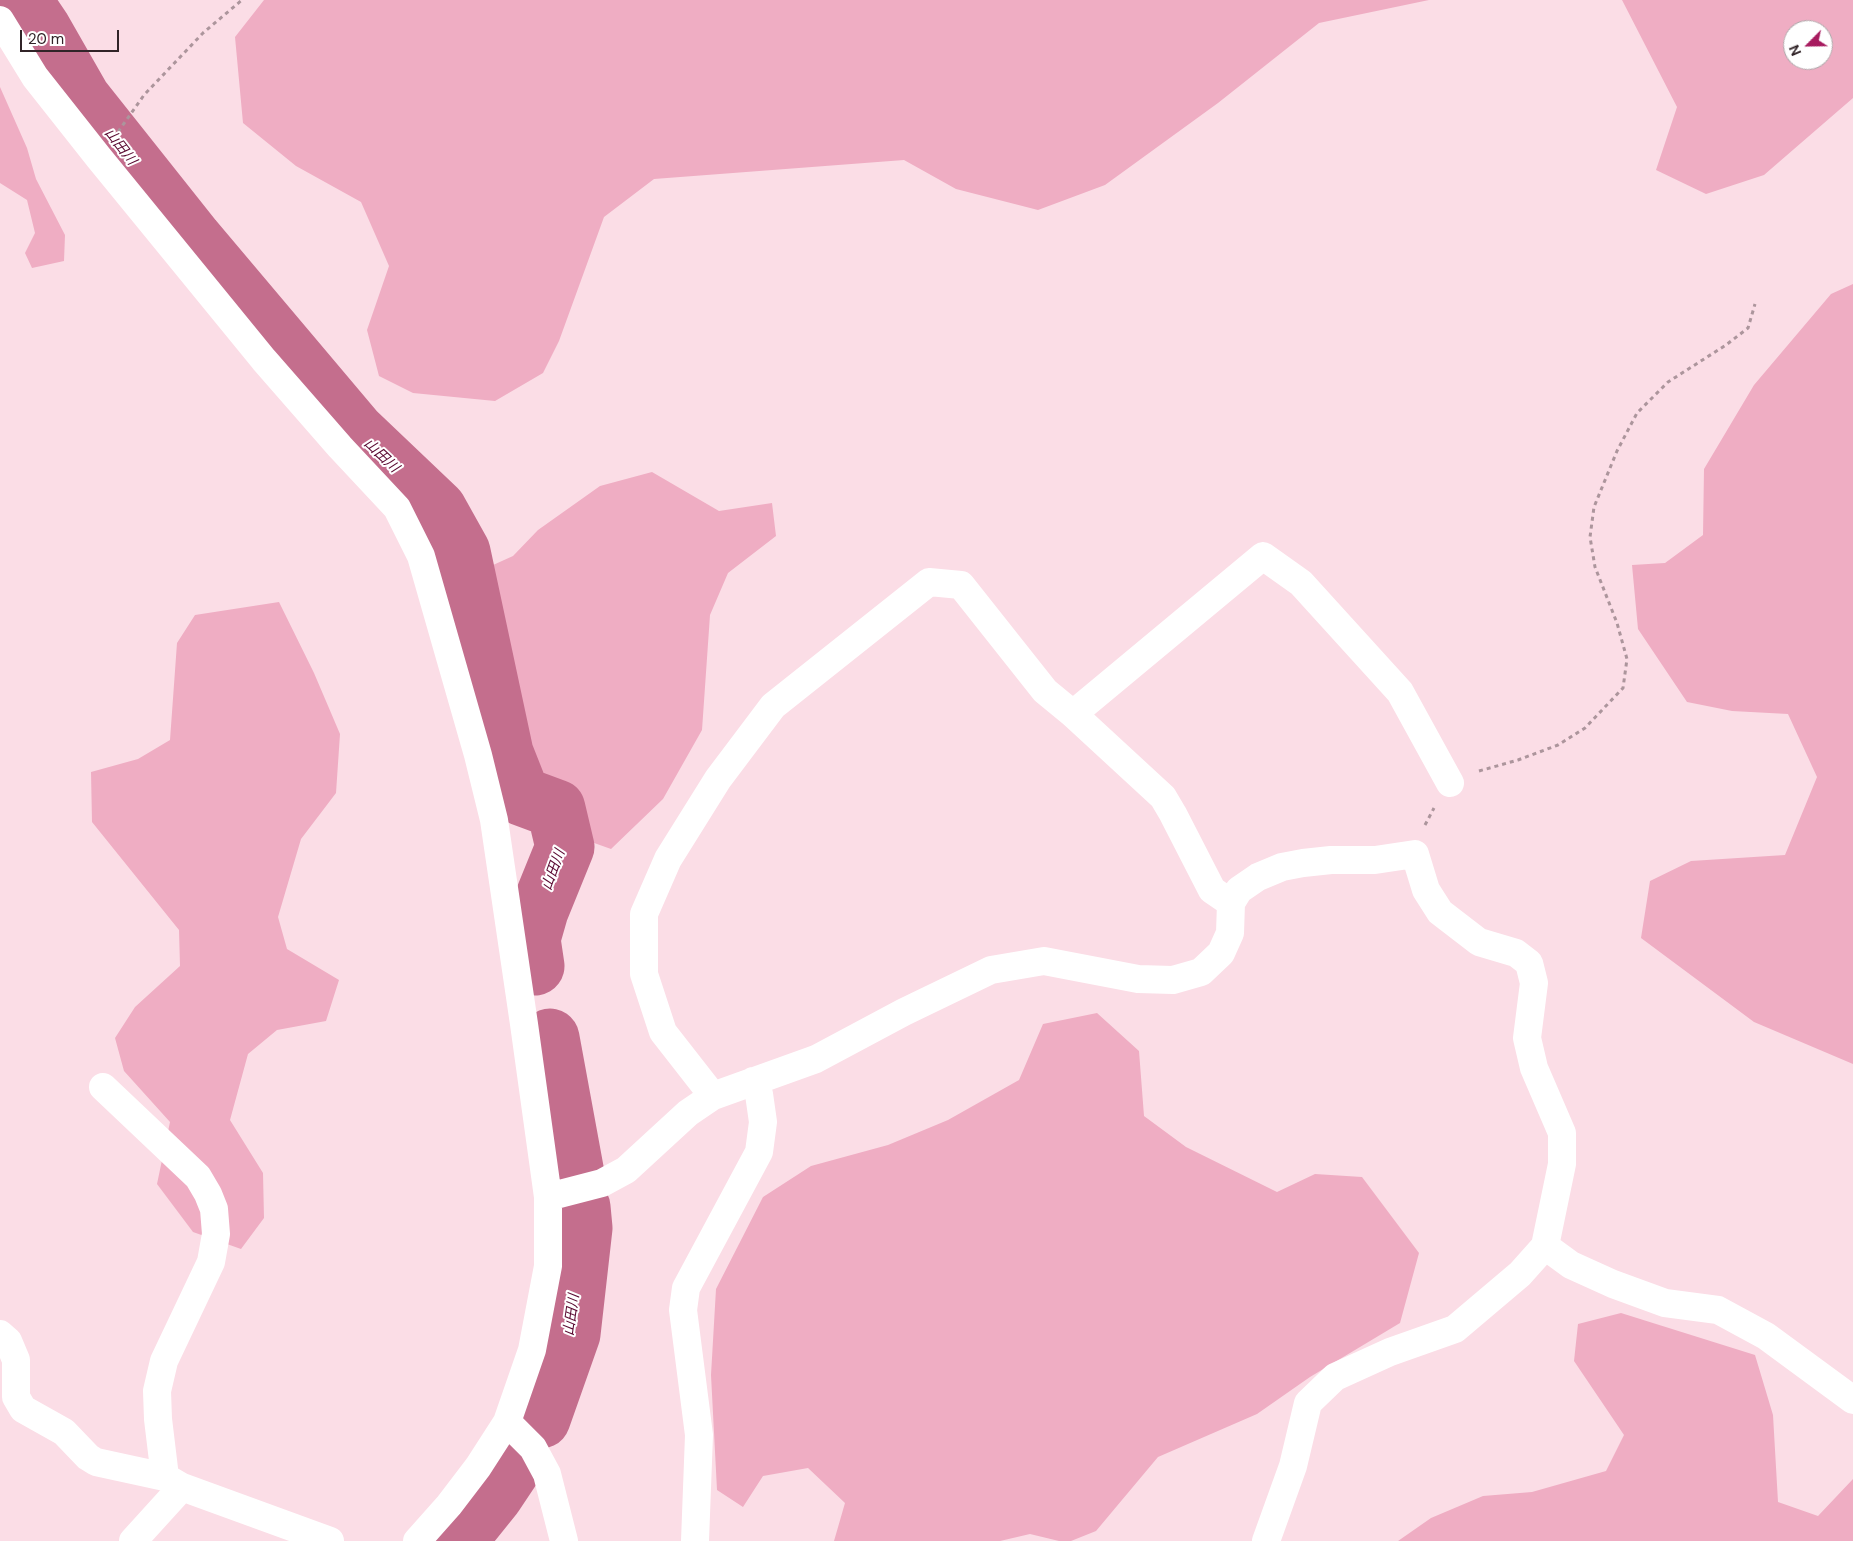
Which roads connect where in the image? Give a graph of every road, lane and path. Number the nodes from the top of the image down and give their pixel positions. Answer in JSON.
{"nodes":[{"id":1,"x":242,"y":0,"type":"edge"},
{"id":2,"x":0,"y":20,"type":"edge"},
{"id":3,"x":99,"y":158,"type":"junction"},
{"id":4,"x":1755,"y":304,"type":"dead end"},
{"id":5,"x":1073,"y":714,"type":"junction"},
{"id":6,"x":1450,"y":783,"type":"junction"},
{"id":7,"x":1415,"y":854,"type":"junction"},
{"id":8,"x":1231,"y":903,"type":"junction"},
{"id":9,"x":753,"y":1081,"type":"junction"},
{"id":10,"x":103,"y":1086,"type":"dead end"},
{"id":11,"x":713,"y":1096,"type":"junction"},
{"id":12,"x":548,"y":1197,"type":"junction"},
{"id":13,"x":1545,"y":1246,"type":"junction"},
{"id":14,"x":0,"y":1334,"type":"edge"},
{"id":15,"x":1853,"y":1400,"type":"edge"},
{"id":16,"x":507,"y":1422,"type":"junction"},
{"id":17,"x":173,"y":1482,"type":"junction"},
{"id":18,"x":134,"y":1541,"type":"edge"},
{"id":19,"x":330,"y":1541,"type":"edge"},
{"id":20,"x":417,"y":1541,"type":"edge"},
{"id":21,"x":564,"y":1541,"type":"edge"},
{"id":22,"x":694,"y":1541,"type":"edge"},
{"id":23,"x":1266,"y":1541,"type":"edge"}],
"edges":[{"from":1,"to":3,"type":"path"},
{"from":2,"to":3,"type":"street"},
{"from":3,"to":12,"type":"street"},
{"from":4,"to":6,"type":"path"},
{"from":5,"to":6,"type":"street"},
{"from":5,"to":8,"type":"street"},
{"from":5,"to":11,"type":"street"},
{"from":6,"to":7,"type":"path"},
{"from":7,"to":8,"type":"street"},
{"from":7,"to":13,"type":"street"},
{"from":8,"to":9,"type":"street"},
{"from":9,"to":11,"type":"street"},
{"from":9,"to":22,"type":"street"},
{"from":10,"to":17,"type":"street"},
{"from":11,"to":12,"type":"street"},
{"from":12,"to":16,"type":"street"},
{"from":13,"to":15,"type":"street"},
{"from":13,"to":23,"type":"street"},
{"from":14,"to":17,"type":"street"},
{"from":16,"to":20,"type":"street"},
{"from":16,"to":21,"type":"street"},
{"from":17,"to":18,"type":"street"},
{"from":17,"to":19,"type":"street"}]}
